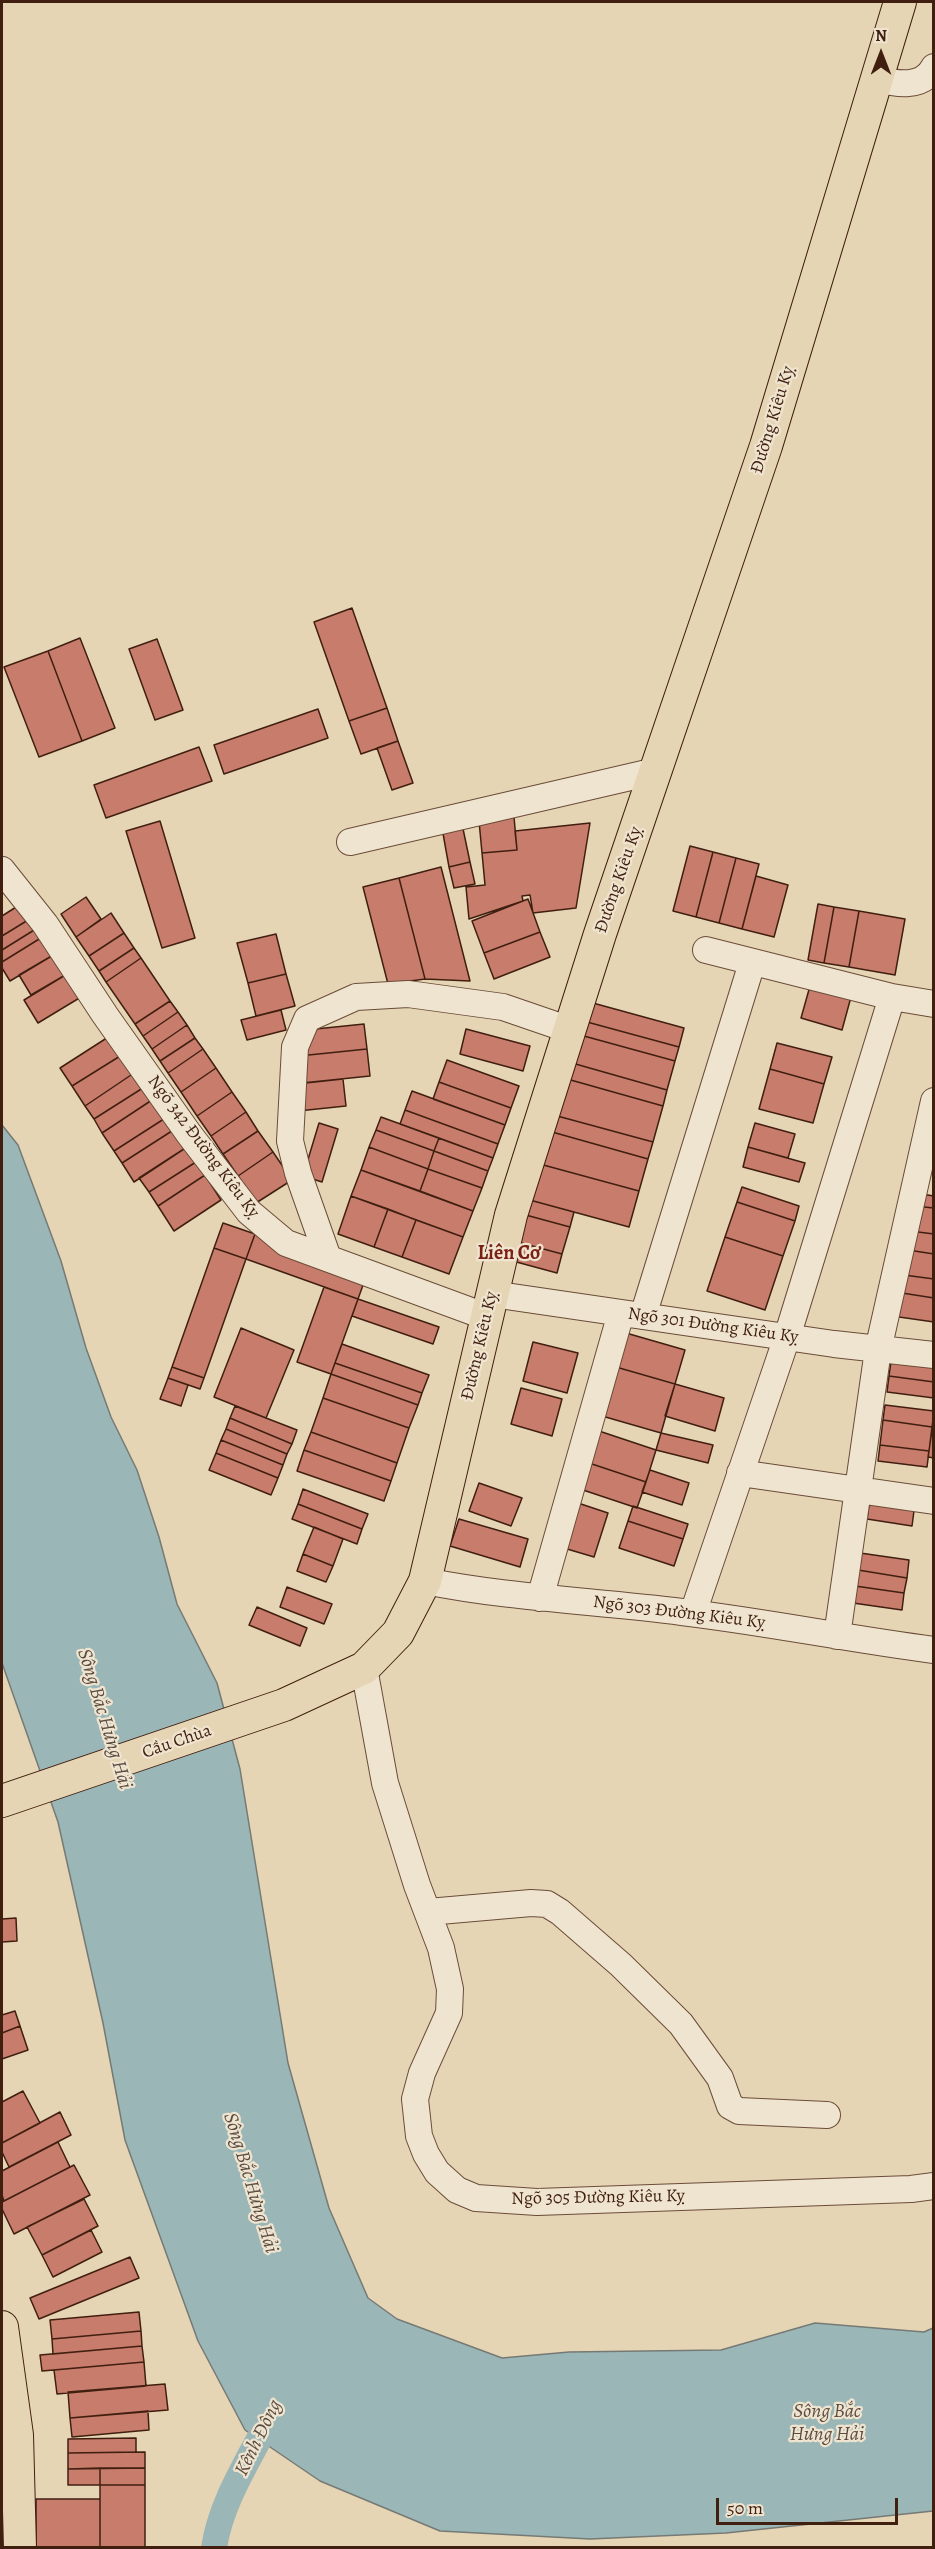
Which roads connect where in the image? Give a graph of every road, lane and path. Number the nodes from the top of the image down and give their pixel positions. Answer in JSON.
{"nodes":[{"id":1,"x":900,"y":2,"type":"edge"},
{"id":2,"x":933,"y":67,"type":"edge"},
{"id":3,"x":877,"y":79,"type":"junction"},
{"id":4,"x":656,"y":771,"type":"junction"},
{"id":5,"x":350,"y":842,"type":"dead end"},
{"id":6,"x":2,"y":870,"type":"edge"},
{"id":7,"x":706,"y":950,"type":"dead end"},
{"id":8,"x":752,"y":963,"type":"junction"},
{"id":9,"x":892,"y":998,"type":"junction"},
{"id":10,"x":933,"y":1004,"type":"edge"},
{"id":11,"x":570,"y":1030,"type":"junction"},
{"id":12,"x":933,"y":1101,"type":"edge"},
{"id":13,"x":925,"y":1175,"type":"edge"},
{"id":14,"x":328,"y":1258,"type":"junction"},
{"id":15,"x":490,"y":1305,"type":"junction"},
{"id":16,"x":632,"y":1315,"type":"junction"},
{"id":17,"x":787,"y":1337,"type":"junction"},
{"id":18,"x":878,"y":1350,"type":"junction"},
{"id":19,"x":933,"y":1355,"type":"edge"},
{"id":20,"x":740,"y":1473,"type":"junction"},
{"id":21,"x":859,"y":1490,"type":"junction"},
{"id":22,"x":933,"y":1501,"type":"edge"},
{"id":23,"x":425,"y":1581,"type":"junction"},
{"id":24,"x":540,"y":1598,"type":"junction"},
{"id":25,"x":693,"y":1613,"type":"junction"},
{"id":26,"x":837,"y":1636,"type":"junction"},
{"id":27,"x":933,"y":1650,"type":"edge"},
{"id":28,"x":364,"y":1668,"type":"junction"},
{"id":29,"x":284,"y":1705,"type":"joint"},
{"id":30,"x":2,"y":1801,"type":"edge"},
{"id":31,"x":428,"y":1912,"type":"junction"},
{"id":32,"x":827,"y":2115,"type":"dead end"},
{"id":33,"x":933,"y":2186,"type":"edge"},
{"id":34,"x":2,"y":2327,"type":"edge"},
{"id":35,"x":20,"y":2547,"type":"edge"}],
"edges":[{"from":1,"to":3,"type":"main road","name":"Đường Kiêu Kỵ"},
{"from":2,"to":3,"type":"street"},
{"from":3,"to":4,"type":"main road","name":"Đường Kiêu Kỵ"},
{"from":4,"to":5,"type":"street"},
{"from":4,"to":11,"type":"main road","name":"Đường Kiêu Kỵ"},
{"from":6,"to":14,"type":"street","name":"Ngõ 342 Đường Kiêu Kỵ"},
{"from":7,"to":8,"type":"street"},
{"from":8,"to":9,"type":"street"},
{"from":8,"to":16,"type":"street"},
{"from":9,"to":10,"type":"street"},
{"from":9,"to":17,"type":"street"},
{"from":11,"to":14,"type":"street"},
{"from":11,"to":15,"type":"main road","name":"Đường Kiêu Kỵ"},
{"from":12,"to":13,"type":"street"},
{"from":13,"to":18,"type":"street"},
{"from":14,"to":15,"type":"street","name":"Ngõ 342 Đường Kiêu Kỵ"},
{"from":15,"to":16,"type":"street","name":"Ngõ 301 Đường Kiêu Kỵ"},
{"from":15,"to":23,"type":"main road","name":"Đường Kiêu Kỵ"},
{"from":16,"to":17,"type":"street","name":"Ngõ 301 Đường Kiêu Kỵ"},
{"from":16,"to":24,"type":"street"},
{"from":17,"to":18,"type":"street","name":"Ngõ 301 Đường Kiêu Kỵ"},
{"from":17,"to":20,"type":"street"},
{"from":18,"to":19,"type":"street","name":"Ngõ 301 Đường Kiêu Kỵ"},
{"from":18,"to":21,"type":"street"},
{"from":20,"to":21,"type":"street"},
{"from":20,"to":25,"type":"street"},
{"from":21,"to":22,"type":"street"},
{"from":21,"to":26,"type":"street"},
{"from":23,"to":24,"type":"street","name":"Ngõ 303 Đường Kiêu Kỵ"},
{"from":23,"to":28,"type":"main road","name":"Đường Kiêu Kỵ"},
{"from":24,"to":25,"type":"street","name":"Ngõ 303 Đường Kiêu Kỵ"},
{"from":25,"to":26,"type":"street","name":"Ngõ 303 Đường Kiêu Kỵ"},
{"from":26,"to":27,"type":"street","name":"Ngõ 303 Đường Kiêu Kỵ"},
{"from":28,"to":29,"type":"main road","name":"Đường Kiêu Kỵ"},
{"from":28,"to":31,"type":"street","name":"Ngõ 305 Đường Kiêu Kỵ"},
{"from":29,"to":30,"type":"main road","name":"Cầu Chùa"},
{"from":31,"to":32,"type":"street"},
{"from":31,"to":33,"type":"street","name":"Ngõ 305 Đường Kiêu Kỵ"},
{"from":34,"to":35,"type":"main road"}]}
